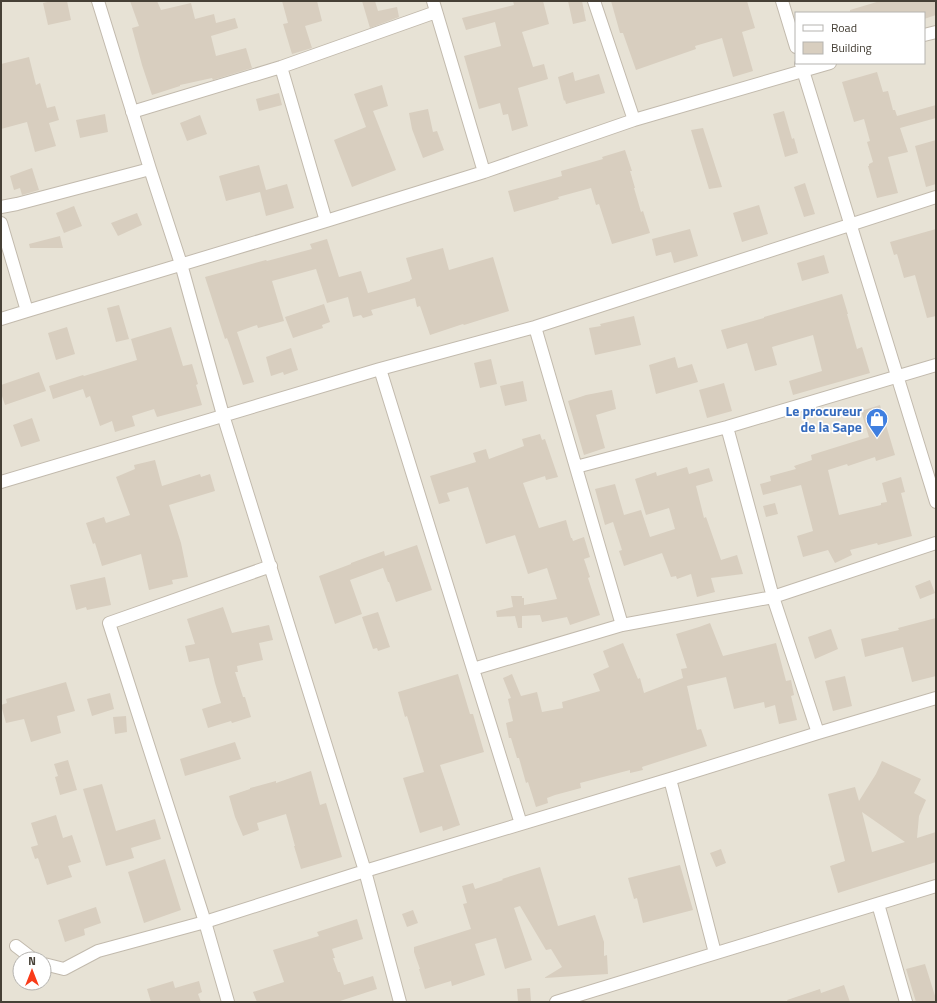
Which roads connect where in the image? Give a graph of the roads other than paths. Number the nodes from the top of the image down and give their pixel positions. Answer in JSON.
{"nodes":[{"id":1,"x":98,"y":1,"type":"edge"},
{"id":2,"x":594,"y":1,"type":"edge"},
{"id":3,"x":782,"y":1,"type":"edge"},
{"id":4,"x":434,"y":7,"type":"edge"},
{"id":5,"x":936,"y":32,"type":"edge"},
{"id":6,"x":925,"y":35,"type":"edge"},
{"id":7,"x":795,"y":44,"type":"edge"},
{"id":8,"x":823,"y":64,"type":"edge"},
{"id":9,"x":281,"y":67,"type":"junction"},
{"id":10,"x":802,"y":67,"type":"edge"},
{"id":11,"x":132,"y":112,"type":"junction"},
{"id":12,"x":634,"y":120,"type":"junction"},
{"id":13,"x":150,"y":169,"type":"junction"},
{"id":14,"x":484,"y":172,"type":"junction"},
{"id":15,"x":936,"y":196,"type":"edge"},
{"id":16,"x":1,"y":207,"type":"edge"},
{"id":17,"x":326,"y":221,"type":"junction"},
{"id":18,"x":1,"y":223,"type":"edge"},
{"id":19,"x":851,"y":224,"type":"junction"},
{"id":20,"x":180,"y":264,"type":"junction"},
{"id":21,"x":27,"y":311,"type":"junction"},
{"id":22,"x":1,"y":320,"type":"edge"},
{"id":23,"x":535,"y":326,"type":"junction"},
{"id":24,"x":936,"y":365,"type":"edge"},
{"id":25,"x":380,"y":369,"type":"junction"},
{"id":26,"x":897,"y":377,"type":"junction"},
{"id":27,"x":223,"y":415,"type":"junction"},
{"id":28,"x":727,"y":427,"type":"junction"},
{"id":29,"x":576,"y":467,"type":"junction"},
{"id":30,"x":1,"y":482,"type":"edge"},
{"id":31,"x":936,"y":502,"type":"edge"},
{"id":32,"x":936,"y":543,"type":"edge"},
{"id":33,"x":271,"y":566,"type":"junction"},
{"id":34,"x":773,"y":597,"type":"junction"},
{"id":35,"x":622,"y":625,"type":"junction"},
{"id":36,"x":473,"y":669,"type":"junction"},
{"id":37,"x":936,"y":698,"type":"edge"},
{"id":38,"x":818,"y":733,"type":"junction"},
{"id":39,"x":670,"y":779,"type":"junction"},
{"id":40,"x":521,"y":824,"type":"junction"},
{"id":41,"x":365,"y":871,"type":"junction"},
{"id":42,"x":936,"y":886,"type":"edge"},
{"id":43,"x":878,"y":904,"type":"junction"},
{"id":44,"x":205,"y":922,"type":"junction"},
{"id":45,"x":16,"y":946,"type":"dead end"},
{"id":46,"x":23,"y":951,"type":"edge"},
{"id":47,"x":715,"y":953,"type":"junction"},
{"id":48,"x":52,"y":966,"type":"edge"},
{"id":49,"x":228,"y":1002,"type":"edge"},
{"id":50,"x":400,"y":1002,"type":"edge"},
{"id":51,"x":556,"y":1002,"type":"edge"},
{"id":52,"x":906,"y":1002,"type":"edge"}],
"edges":[{"from":1,"to":11,"type":"street"},
{"from":2,"to":12,"type":"street"},
{"from":3,"to":7,"type":"street"},
{"from":4,"to":9,"type":"street"},
{"from":4,"to":14,"type":"street"},
{"from":5,"to":6,"type":"street"},
{"from":8,"to":10,"type":"street"},
{"from":9,"to":11,"type":"street"},
{"from":9,"to":17,"type":"street"},
{"from":10,"to":12,"type":"street"},
{"from":10,"to":19,"type":"street"},
{"from":11,"to":13,"type":"street"},
{"from":12,"to":14,"type":"street"},
{"from":13,"to":16,"type":"street"},
{"from":13,"to":20,"type":"street"},
{"from":14,"to":17,"type":"street"},
{"from":15,"to":19,"type":"street"},
{"from":17,"to":20,"type":"street"},
{"from":18,"to":21,"type":"street"},
{"from":19,"to":23,"type":"street"},
{"from":19,"to":26,"type":"street"},
{"from":20,"to":21,"type":"street"},
{"from":20,"to":27,"type":"street"},
{"from":21,"to":22,"type":"street"},
{"from":23,"to":25,"type":"street"},
{"from":23,"to":29,"type":"street"},
{"from":24,"to":26,"type":"street"},
{"from":25,"to":27,"type":"street"},
{"from":25,"to":36,"type":"street"},
{"from":26,"to":28,"type":"street"},
{"from":26,"to":31,"type":"street"},
{"from":27,"to":30,"type":"street"},
{"from":27,"to":33,"type":"street"},
{"from":28,"to":29,"type":"street"},
{"from":28,"to":34,"type":"street"},
{"from":29,"to":35,"type":"street"},
{"from":32,"to":34,"type":"street"},
{"from":33,"to":41,"type":"street"},
{"from":33,"to":44,"type":"street"},
{"from":34,"to":35,"type":"street"},
{"from":34,"to":38,"type":"street"},
{"from":35,"to":36,"type":"street"},
{"from":36,"to":40,"type":"street"},
{"from":37,"to":38,"type":"street"},
{"from":38,"to":39,"type":"street"},
{"from":39,"to":40,"type":"street"},
{"from":39,"to":47,"type":"street"},
{"from":40,"to":41,"type":"street"},
{"from":41,"to":44,"type":"street"},
{"from":41,"to":50,"type":"street"},
{"from":42,"to":43,"type":"street"},
{"from":43,"to":47,"type":"street"},
{"from":43,"to":52,"type":"street"},
{"from":44,"to":48,"type":"street"},
{"from":44,"to":49,"type":"street"},
{"from":45,"to":46,"type":"street"},
{"from":47,"to":51,"type":"street"}]}
